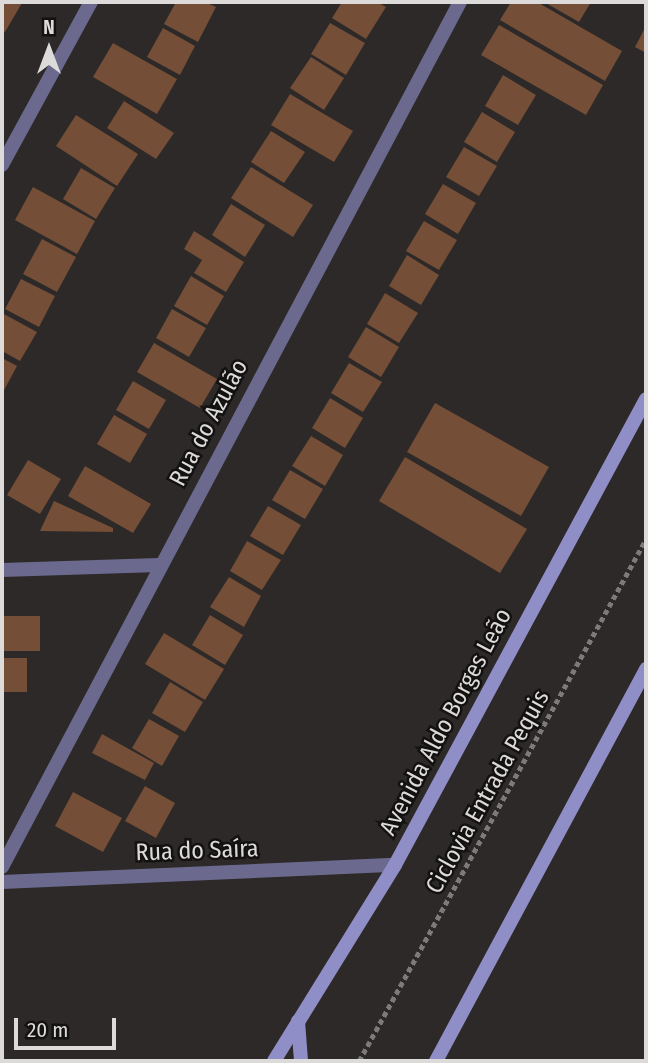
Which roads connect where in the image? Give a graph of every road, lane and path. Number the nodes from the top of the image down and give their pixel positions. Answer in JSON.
{"nodes":[{"id":1,"x":91,"y":2,"type":"edge"},
{"id":2,"x":460,"y":2,"type":"edge"},
{"id":3,"x":2,"y":165,"type":"edge"},
{"id":4,"x":646,"y":399,"type":"edge"},
{"id":5,"x":646,"y":539,"type":"edge"},
{"id":6,"x":159,"y":565,"type":"junction"},
{"id":7,"x":2,"y":570,"type":"edge"},
{"id":8,"x":646,"y":668,"type":"edge"},
{"id":9,"x":394,"y":865,"type":"junction"},
{"id":10,"x":2,"y":867,"type":"edge"},
{"id":11,"x":2,"y":882,"type":"edge"},
{"id":12,"x":298,"y":1020,"type":"junction"},
{"id":13,"x":274,"y":1061,"type":"edge"},
{"id":14,"x":301,"y":1061,"type":"edge"},
{"id":15,"x":359,"y":1061,"type":"edge"},
{"id":16,"x":436,"y":1061,"type":"edge"}],
"edges":[{"from":1,"to":3,"type":"street"},
{"from":2,"to":6,"type":"street","name":"Rua do Azulão"},
{"from":4,"to":9,"type":"street","name":"Avenida Aldo Borges Leão"},
{"from":5,"to":15,"type":"path","name":"Ciclovia Entrada Pequis"},
{"from":6,"to":7,"type":"street"},
{"from":6,"to":10,"type":"street","name":"Rua do Azulão"},
{"from":8,"to":16,"type":"street"},
{"from":9,"to":11,"type":"street","name":"Rua do Saíra"},
{"from":9,"to":12,"type":"street","name":"Avenida Aldo Borges Leão"},
{"from":12,"to":13,"type":"street","name":"Avenida Aldo Borges Leão"},
{"from":12,"to":14,"type":"street"}]}
